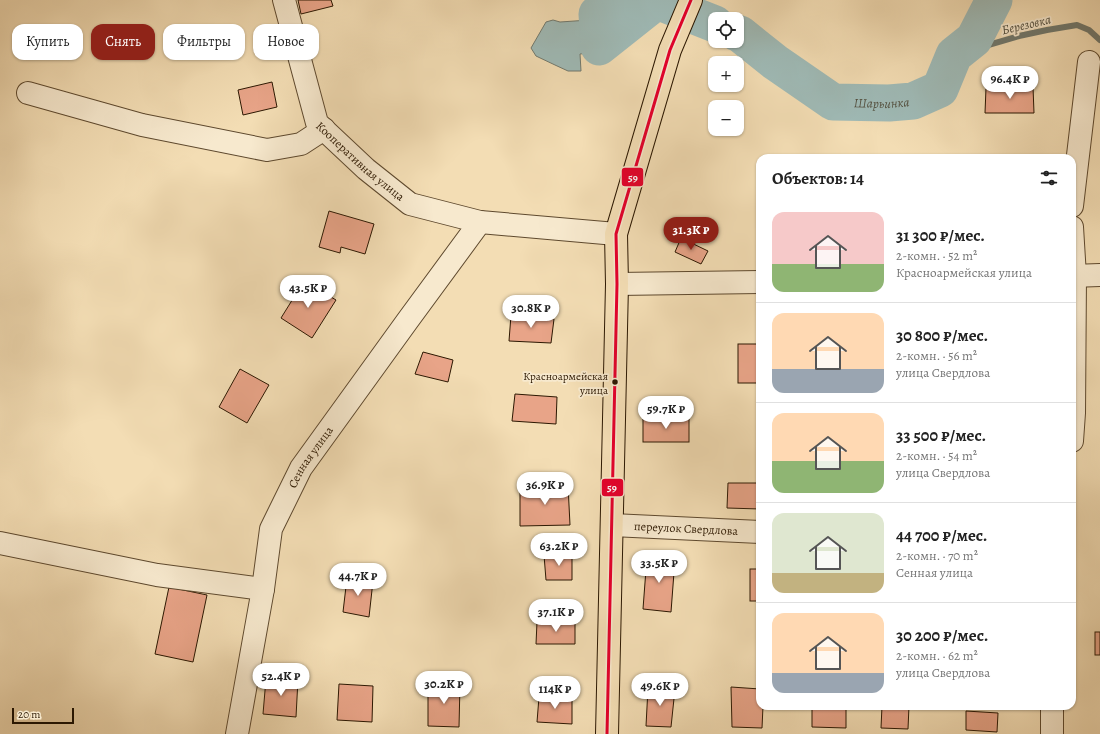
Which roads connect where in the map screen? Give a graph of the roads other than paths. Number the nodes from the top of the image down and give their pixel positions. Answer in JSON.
{"nodes":[{"id":1,"x":284,"y":0,"type":"edge"},
{"id":2,"x":691,"y":0,"type":"edge"},
{"id":3,"x":1089,"y":62,"type":"dead end"},
{"id":4,"x":28,"y":93,"type":"dead end"},
{"id":5,"x":324,"y":129,"type":"junction"},
{"id":6,"x":1076,"y":172,"type":"edge"},
{"id":7,"x":480,"y":222,"type":"junction"},
{"id":8,"x":616,"y":234,"type":"junction"},
{"id":9,"x":1100,"y":275,"type":"edge"},
{"id":10,"x":1076,"y":276,"type":"edge"},
{"id":11,"x":756,"y":282,"type":"edge"},
{"id":12,"x":617,"y":284,"type":"junction"},
{"id":13,"x":612,"y":524,"type":"junction"},
{"id":14,"x":756,"y":532,"type":"edge"},
{"id":15,"x":0,"y":543,"type":"edge"},
{"id":16,"x":263,"y":589,"type":"junction"},
{"id":17,"x":1052,"y":710,"type":"edge"},
{"id":18,"x":237,"y":734,"type":"edge"},
{"id":19,"x":607,"y":734,"type":"edge"},
{"id":20,"x":1052,"y":734,"type":"edge"}],
"edges":[{"from":1,"to":5,"type":"street","name":"Кооперативная улица"},
{"from":2,"to":8,"type":"main road"},
{"from":3,"to":6,"type":"street"},
{"from":4,"to":5,"type":"street"},
{"from":5,"to":7,"type":"street","name":"Кооперативная улица"},
{"from":7,"to":8,"type":"street"},
{"from":7,"to":16,"type":"street","name":"Сенная улица"},
{"from":8,"to":12,"type":"main road"},
{"from":9,"to":10,"type":"street"},
{"from":11,"to":12,"type":"street"},
{"from":12,"to":13,"type":"main road"},
{"from":13,"to":14,"type":"street","name":"переулок Свердлова"},
{"from":13,"to":19,"type":"main road"},
{"from":15,"to":16,"type":"street"},
{"from":16,"to":18,"type":"street","name":"Сенная улица"},
{"from":17,"to":20,"type":"street"}]}
